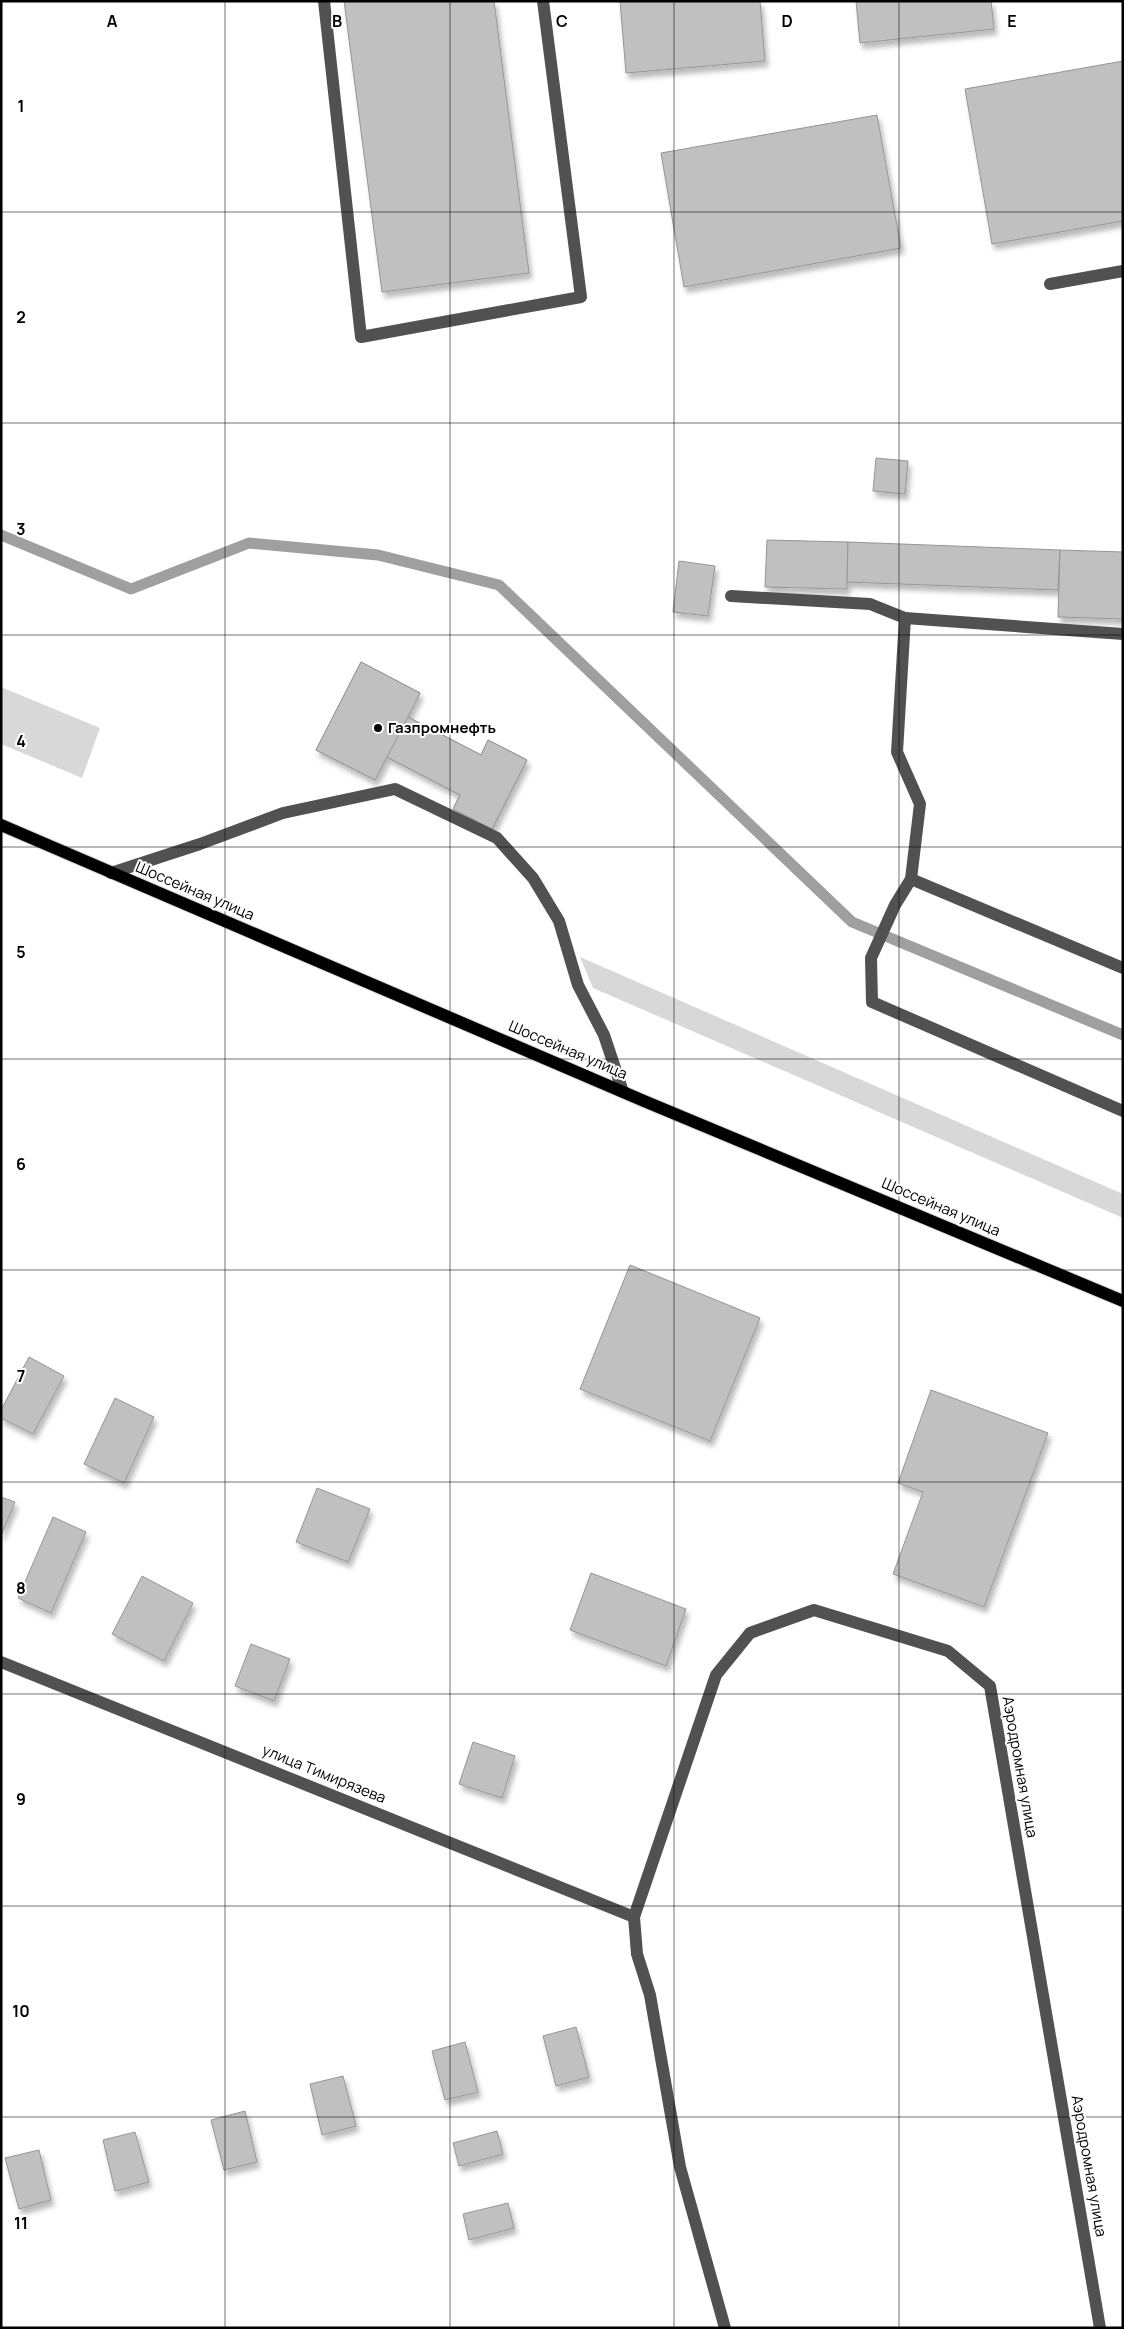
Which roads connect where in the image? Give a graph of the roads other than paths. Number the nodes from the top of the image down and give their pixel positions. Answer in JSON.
{"nodes":[{"id":1,"x":324,"y":1,"type":"edge"},
{"id":2,"x":543,"y":1,"type":"edge"},
{"id":3,"x":1123,"y":270,"type":"edge"},
{"id":4,"x":1050,"y":284,"type":"dead end"},
{"id":5,"x":731,"y":596,"type":"dead end"},
{"id":6,"x":905,"y":618,"type":"junction"},
{"id":7,"x":1123,"y":634,"type":"edge"},
{"id":8,"x":1,"y":825,"type":"edge"},
{"id":9,"x":111,"y":873,"type":"junction"},
{"id":10,"x":911,"y":879,"type":"junction"},
{"id":11,"x":1123,"y":968,"type":"edge"},
{"id":12,"x":624,"y":1092,"type":"junction"},
{"id":13,"x":1123,"y":1111,"type":"edge"},
{"id":14,"x":1123,"y":1301,"type":"edge"},
{"id":15,"x":1,"y":1662,"type":"edge"},
{"id":16,"x":634,"y":1916,"type":"junction"},
{"id":17,"x":725,"y":2328,"type":"edge"},
{"id":18,"x":1100,"y":2328,"type":"edge"}],
"edges":[{"from":1,"to":2,"type":"street"},
{"from":3,"to":4,"type":"street"},
{"from":5,"to":6,"type":"street"},
{"from":6,"to":7,"type":"street"},
{"from":6,"to":10,"type":"street"},
{"from":8,"to":9,"type":"main road","name":"Шоссейная улица"},
{"from":9,"to":12,"type":"main road","name":"Шоссейная улица"},
{"from":9,"to":12,"type":"street"},
{"from":10,"to":11,"type":"street"},
{"from":10,"to":13,"type":"street"},
{"from":12,"to":14,"type":"main road","name":"Шоссейная улица"},
{"from":15,"to":16,"type":"street","name":"улица Тимирязева"},
{"from":16,"to":17,"type":"street"},
{"from":16,"to":18,"type":"street","name":"Аэродромная улица"}]}
